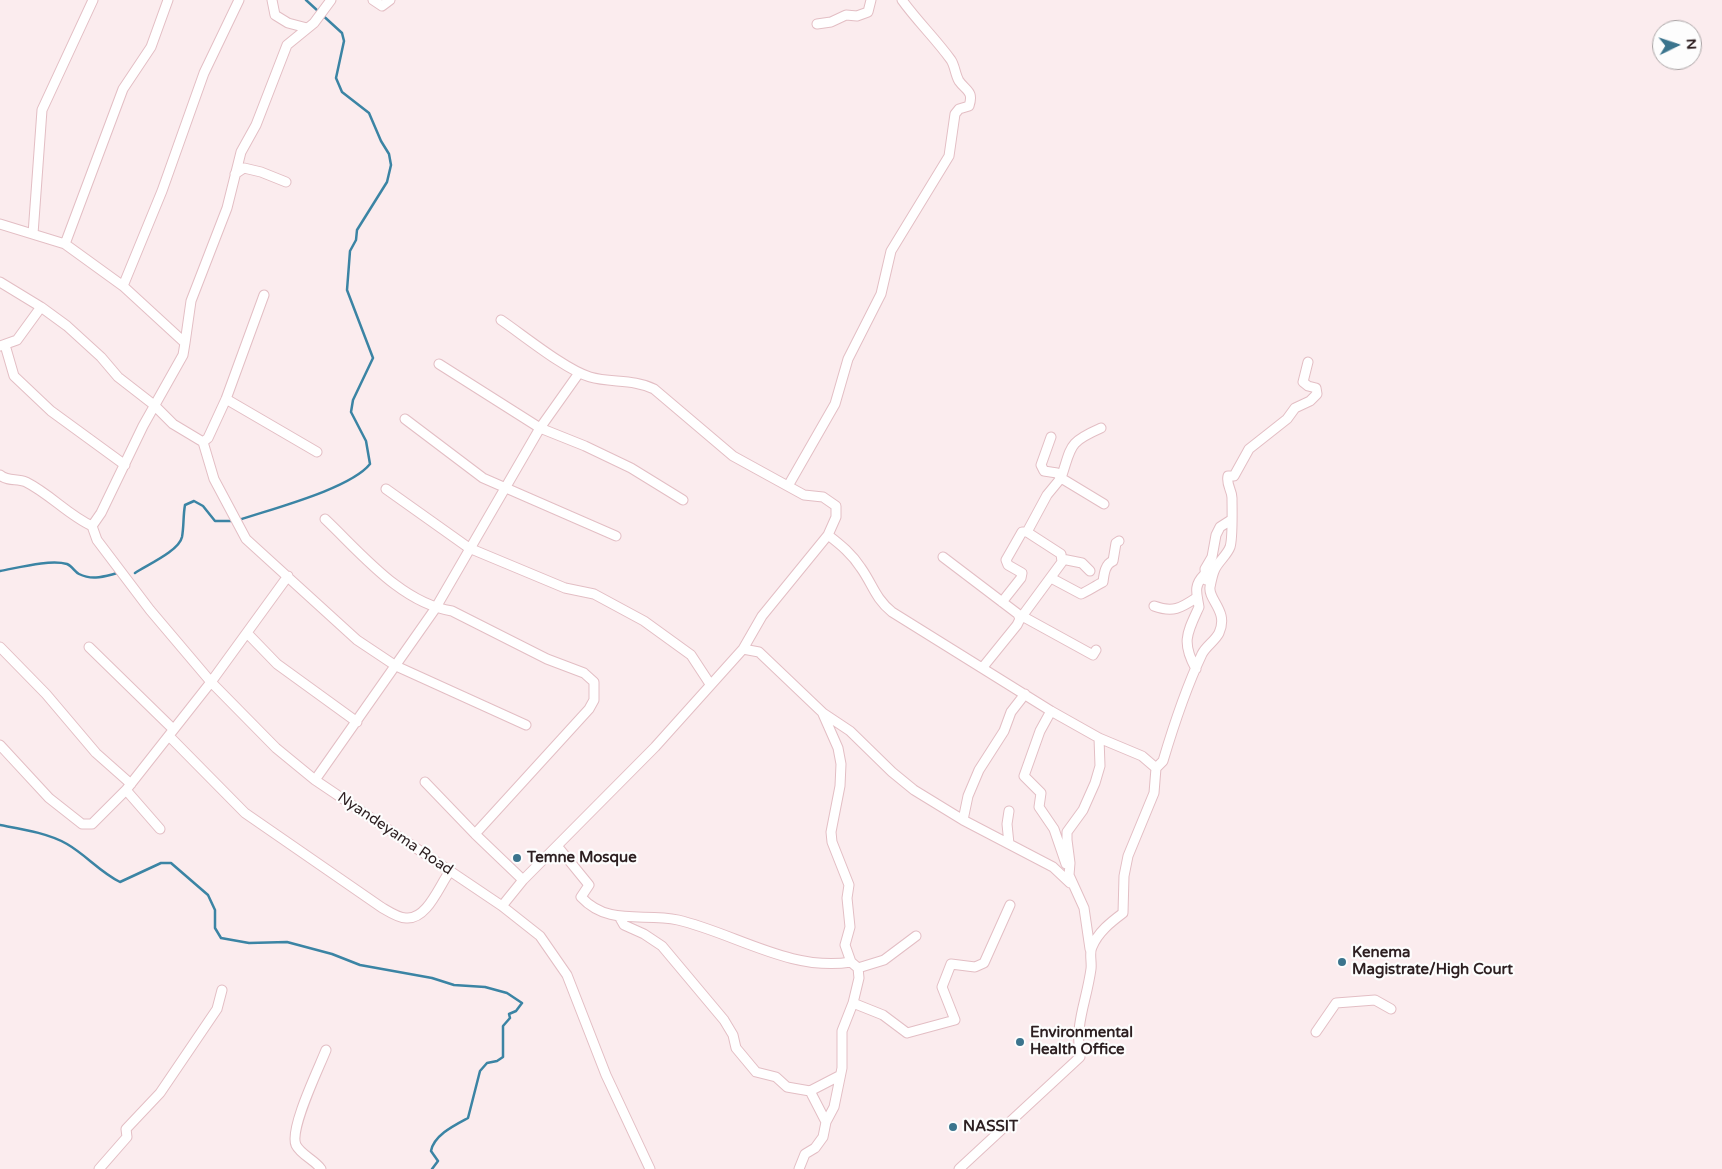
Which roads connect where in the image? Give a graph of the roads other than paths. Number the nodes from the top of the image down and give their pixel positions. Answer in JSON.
{"nodes":[{"id":1,"x":93,"y":0,"type":"edge"},
{"id":2,"x":168,"y":0,"type":"edge"},
{"id":3,"x":239,"y":0,"type":"edge"},
{"id":4,"x":272,"y":0,"type":"edge"},
{"id":5,"x":331,"y":0,"type":"edge"},
{"id":6,"x":372,"y":0,"type":"edge"},
{"id":7,"x":390,"y":0,"type":"edge"},
{"id":8,"x":871,"y":0,"type":"edge"},
{"id":9,"x":902,"y":0,"type":"edge"},
{"id":10,"x":817,"y":24,"type":"dead end"},
{"id":11,"x":307,"y":28,"type":"junction"},
{"id":12,"x":235,"y":174,"type":"junction"},
{"id":13,"x":286,"y":182,"type":"dead end"},
{"id":14,"x":0,"y":224,"type":"edge"},
{"id":15,"x":32,"y":234,"type":"junction"},
{"id":16,"x":65,"y":244,"type":"junction"},
{"id":17,"x":0,"y":282,"type":"edge"},
{"id":18,"x":123,"y":286,"type":"junction"},
{"id":19,"x":264,"y":295,"type":"dead end"},
{"id":20,"x":41,"y":307,"type":"junction"},
{"id":21,"x":501,"y":320,"type":"dead end"},
{"id":22,"x":185,"y":343,"type":"junction"},
{"id":23,"x":2,"y":346,"type":"edge"},
{"id":24,"x":1308,"y":362,"type":"dead end"},
{"id":25,"x":439,"y":364,"type":"dead end"},
{"id":26,"x":579,"y":373,"type":"junction"},
{"id":27,"x":226,"y":399,"type":"junction"},
{"id":28,"x":154,"y":405,"type":"junction"},
{"id":29,"x":405,"y":419,"type":"dead end"},
{"id":30,"x":540,"y":428,"type":"junction"},
{"id":31,"x":1101,"y":428,"type":"dead end"},
{"id":32,"x":1052,"y":437,"type":"dead end"},
{"id":33,"x":203,"y":442,"type":"junction"},
{"id":34,"x":318,"y":452,"type":"dead end"},
{"id":35,"x":125,"y":465,"type":"junction"},
{"id":36,"x":0,"y":475,"type":"edge"},
{"id":37,"x":1062,"y":478,"type":"junction"},
{"id":38,"x":788,"y":486,"type":"junction"},
{"id":39,"x":506,"y":488,"type":"junction"},
{"id":40,"x":386,"y":489,"type":"dead end"},
{"id":41,"x":683,"y":500,"type":"dead end"},
{"id":42,"x":1104,"y":504,"type":"dead end"},
{"id":43,"x":325,"y":519,"type":"dead end"},
{"id":44,"x":1231,"y":520,"type":"junction"},
{"id":45,"x":92,"y":526,"type":"junction"},
{"id":46,"x":1026,"y":532,"type":"junction"},
{"id":47,"x":828,"y":535,"type":"junction"},
{"id":48,"x":616,"y":536,"type":"dead end"},
{"id":49,"x":1119,"y":541,"type":"dead end"},
{"id":50,"x":468,"y":548,"type":"junction"},
{"id":51,"x":943,"y":557,"type":"dead end"},
{"id":52,"x":1062,"y":559,"type":"junction"},
{"id":53,"x":1090,"y":571,"type":"dead end"},
{"id":54,"x":1204,"y":575,"type":"junction"},
{"id":55,"x":288,"y":576,"type":"junction"},
{"id":56,"x":1051,"y":578,"type":"junction"},
{"id":57,"x":1210,"y":587,"type":"junction"},
{"id":58,"x":1196,"y":598,"type":"junction"},
{"id":59,"x":1002,"y":602,"type":"junction"},
{"id":60,"x":1154,"y":606,"type":"dead end"},
{"id":61,"x":435,"y":608,"type":"junction"},
{"id":62,"x":1021,"y":618,"type":"junction"},
{"id":63,"x":247,"y":633,"type":"junction"},
{"id":64,"x":0,"y":647,"type":"edge"},
{"id":65,"x":89,"y":647,"type":"dead end"},
{"id":66,"x":743,"y":649,"type":"junction"},
{"id":67,"x":1096,"y":650,"type":"dead end"},
{"id":68,"x":396,"y":666,"type":"junction"},
{"id":69,"x":983,"y":667,"type":"junction"},
{"id":70,"x":1196,"y":668,"type":"junction"},
{"id":71,"x":211,"y":682,"type":"junction"},
{"id":72,"x":710,"y":684,"type":"junction"},
{"id":73,"x":1025,"y":694,"type":"junction"},
{"id":74,"x":1051,"y":711,"type":"junction"},
{"id":75,"x":823,"y":713,"type":"junction"},
{"id":76,"x":357,"y":722,"type":"junction"},
{"id":77,"x":526,"y":725,"type":"dead end"},
{"id":78,"x":171,"y":732,"type":"junction"},
{"id":79,"x":1099,"y":738,"type":"junction"},
{"id":80,"x":0,"y":745,"type":"edge"},
{"id":81,"x":1156,"y":768,"type":"junction"},
{"id":82,"x":315,"y":780,"type":"junction"},
{"id":83,"x":426,"y":782,"type":"dead end"},
{"id":84,"x":128,"y":787,"type":"junction"},
{"id":85,"x":1008,"y":811,"type":"dead end"},
{"id":86,"x":963,"y":820,"type":"junction"},
{"id":87,"x":1007,"y":826,"type":"junction"},
{"id":88,"x":160,"y":829,"type":"dead end"},
{"id":89,"x":475,"y":834,"type":"junction"},
{"id":90,"x":996,"y":837,"type":"junction"},
{"id":91,"x":1009,"y":844,"type":"junction"},
{"id":92,"x":558,"y":847,"type":"junction"},
{"id":93,"x":450,"y":871,"type":"junction"},
{"id":94,"x":1068,"y":875,"type":"junction"},
{"id":95,"x":524,"y":880,"type":"junction"},
{"id":96,"x":1073,"y":885,"type":"junction"},
{"id":97,"x":1010,"y":905,"type":"dead end"},
{"id":98,"x":502,"y":906,"type":"junction"},
{"id":99,"x":620,"y":918,"type":"junction"},
{"id":100,"x":916,"y":936,"type":"dead end"},
{"id":101,"x":1090,"y":949,"type":"junction"},
{"id":102,"x":854,"y":965,"type":"junction"},
{"id":103,"x":222,"y":990,"type":"dead end"},
{"id":104,"x":853,"y":1003,"type":"junction"},
{"id":105,"x":1391,"y":1009,"type":"dead end"},
{"id":106,"x":1316,"y":1032,"type":"dead end"},
{"id":107,"x":326,"y":1050,"type":"dead end"},
{"id":108,"x":839,"y":1076,"type":"junction"},
{"id":109,"x":810,"y":1091,"type":"junction"},
{"id":110,"x":826,"y":1122,"type":"junction"},
{"id":111,"x":99,"y":1169,"type":"edge"},
{"id":112,"x":321,"y":1169,"type":"edge"},
{"id":113,"x":650,"y":1169,"type":"edge"},
{"id":114,"x":799,"y":1169,"type":"edge"},
{"id":115,"x":959,"y":1169,"type":"edge"}],
"edges":[{"from":1,"to":15,"type":"street"},
{"from":2,"to":16,"type":"street"},
{"from":3,"to":18,"type":"street"},
{"from":4,"to":11,"type":"street"},
{"from":5,"to":11,"type":"street"},
{"from":6,"to":7,"type":"street"},
{"from":8,"to":10,"type":"street"},
{"from":9,"to":38,"type":"street"},
{"from":11,"to":12,"type":"street"},
{"from":12,"to":13,"type":"street"},
{"from":12,"to":22,"type":"street"},
{"from":14,"to":15,"type":"street"},
{"from":15,"to":16,"type":"street"},
{"from":16,"to":18,"type":"street"},
{"from":17,"to":20,"type":"street"},
{"from":18,"to":22,"type":"street"},
{"from":19,"to":27,"type":"street"},
{"from":20,"to":23,"type":"street"},
{"from":20,"to":28,"type":"street"},
{"from":21,"to":26,"type":"street"},
{"from":22,"to":28,"type":"street"},
{"from":23,"to":35,"type":"street"},
{"from":24,"to":44,"type":"street"},
{"from":25,"to":30,"type":"street"},
{"from":26,"to":30,"type":"street"},
{"from":26,"to":38,"type":"street"},
{"from":27,"to":33,"type":"street"},
{"from":27,"to":34,"type":"street"},
{"from":28,"to":33,"type":"street"},
{"from":28,"to":35,"type":"street"},
{"from":29,"to":39,"type":"street"},
{"from":30,"to":39,"type":"street"},
{"from":30,"to":41,"type":"street"},
{"from":31,"to":37,"type":"street"},
{"from":32,"to":37,"type":"street"},
{"from":33,"to":55,"type":"street"},
{"from":35,"to":45,"type":"street"},
{"from":36,"to":45,"type":"street"},
{"from":37,"to":42,"type":"street"},
{"from":37,"to":46,"type":"street"},
{"from":38,"to":47,"type":"street"},
{"from":39,"to":48,"type":"street"},
{"from":39,"to":50,"type":"street"},
{"from":40,"to":50,"type":"street"},
{"from":43,"to":61,"type":"street"},
{"from":44,"to":54,"type":"street"},
{"from":44,"to":57,"type":"street"},
{"from":45,"to":71,"type":"street","name":"Nyandeyama Road"},
{"from":46,"to":52,"type":"street"},
{"from":46,"to":59,"type":"street"},
{"from":47,"to":66,"type":"street"},
{"from":47,"to":69,"type":"street"},
{"from":49,"to":56,"type":"street"},
{"from":50,"to":61,"type":"street"},
{"from":50,"to":72,"type":"street"},
{"from":51,"to":59,"type":"street"},
{"from":52,"to":53,"type":"street"},
{"from":52,"to":56,"type":"street"},
{"from":54,"to":57,"type":"street"},
{"from":54,"to":58,"type":"street"},
{"from":55,"to":63,"type":"street"},
{"from":55,"to":68,"type":"street"},
{"from":56,"to":62,"type":"street"},
{"from":57,"to":70,"type":"street"},
{"from":58,"to":60,"type":"street"},
{"from":58,"to":70,"type":"street"},
{"from":59,"to":62,"type":"street"},
{"from":61,"to":68,"type":"street"},
{"from":61,"to":89,"type":"street"},
{"from":62,"to":67,"type":"street"},
{"from":62,"to":69,"type":"street"},
{"from":63,"to":71,"type":"street"},
{"from":63,"to":76,"type":"street"},
{"from":64,"to":84,"type":"street"},
{"from":65,"to":78,"type":"street"},
{"from":66,"to":72,"type":"street"},
{"from":66,"to":75,"type":"street"},
{"from":68,"to":76,"type":"street"},
{"from":68,"to":77,"type":"street"},
{"from":69,"to":73,"type":"street"},
{"from":70,"to":81,"type":"street"},
{"from":71,"to":78,"type":"street"},
{"from":71,"to":82,"type":"street","name":"Nyandeyama Road"},
{"from":72,"to":92,"type":"street"},
{"from":73,"to":74,"type":"street"},
{"from":73,"to":86,"type":"street"},
{"from":74,"to":79,"type":"street"},
{"from":74,"to":94,"type":"street"},
{"from":75,"to":86,"type":"street"},
{"from":75,"to":102,"type":"street"},
{"from":76,"to":82,"type":"street"},
{"from":78,"to":84,"type":"street"},
{"from":78,"to":93,"type":"street"},
{"from":79,"to":81,"type":"street"},
{"from":79,"to":94,"type":"street"},
{"from":80,"to":84,"type":"street"},
{"from":81,"to":101,"type":"street"},
{"from":82,"to":93,"type":"street","name":"Nyandeyama Road"},
{"from":83,"to":89,"type":"street"},
{"from":84,"to":88,"type":"street"},
{"from":85,"to":87,"type":"street"},
{"from":86,"to":90,"type":"street"},
{"from":87,"to":90,"type":"street"},
{"from":87,"to":91,"type":"street"},
{"from":89,"to":95,"type":"street"},
{"from":90,"to":91,"type":"street"},
{"from":91,"to":96,"type":"street"},
{"from":92,"to":95,"type":"street"},
{"from":92,"to":99,"type":"street"},
{"from":93,"to":98,"type":"street","name":"Nyandeyama Road"},
{"from":94,"to":96,"type":"street"},
{"from":95,"to":98,"type":"street"},
{"from":96,"to":101,"type":"street"},
{"from":97,"to":104,"type":"street"},
{"from":98,"to":113,"type":"street","name":"Nyandeyama Road"},
{"from":99,"to":102,"type":"street"},
{"from":99,"to":109,"type":"street"},
{"from":100,"to":102,"type":"street"},
{"from":101,"to":115,"type":"street"},
{"from":102,"to":104,"type":"street"},
{"from":103,"to":111,"type":"street"},
{"from":104,"to":108,"type":"street"},
{"from":105,"to":106,"type":"street"},
{"from":107,"to":112,"type":"street"},
{"from":108,"to":109,"type":"street"},
{"from":108,"to":110,"type":"street"},
{"from":109,"to":110,"type":"street"},
{"from":110,"to":114,"type":"street"}]}
